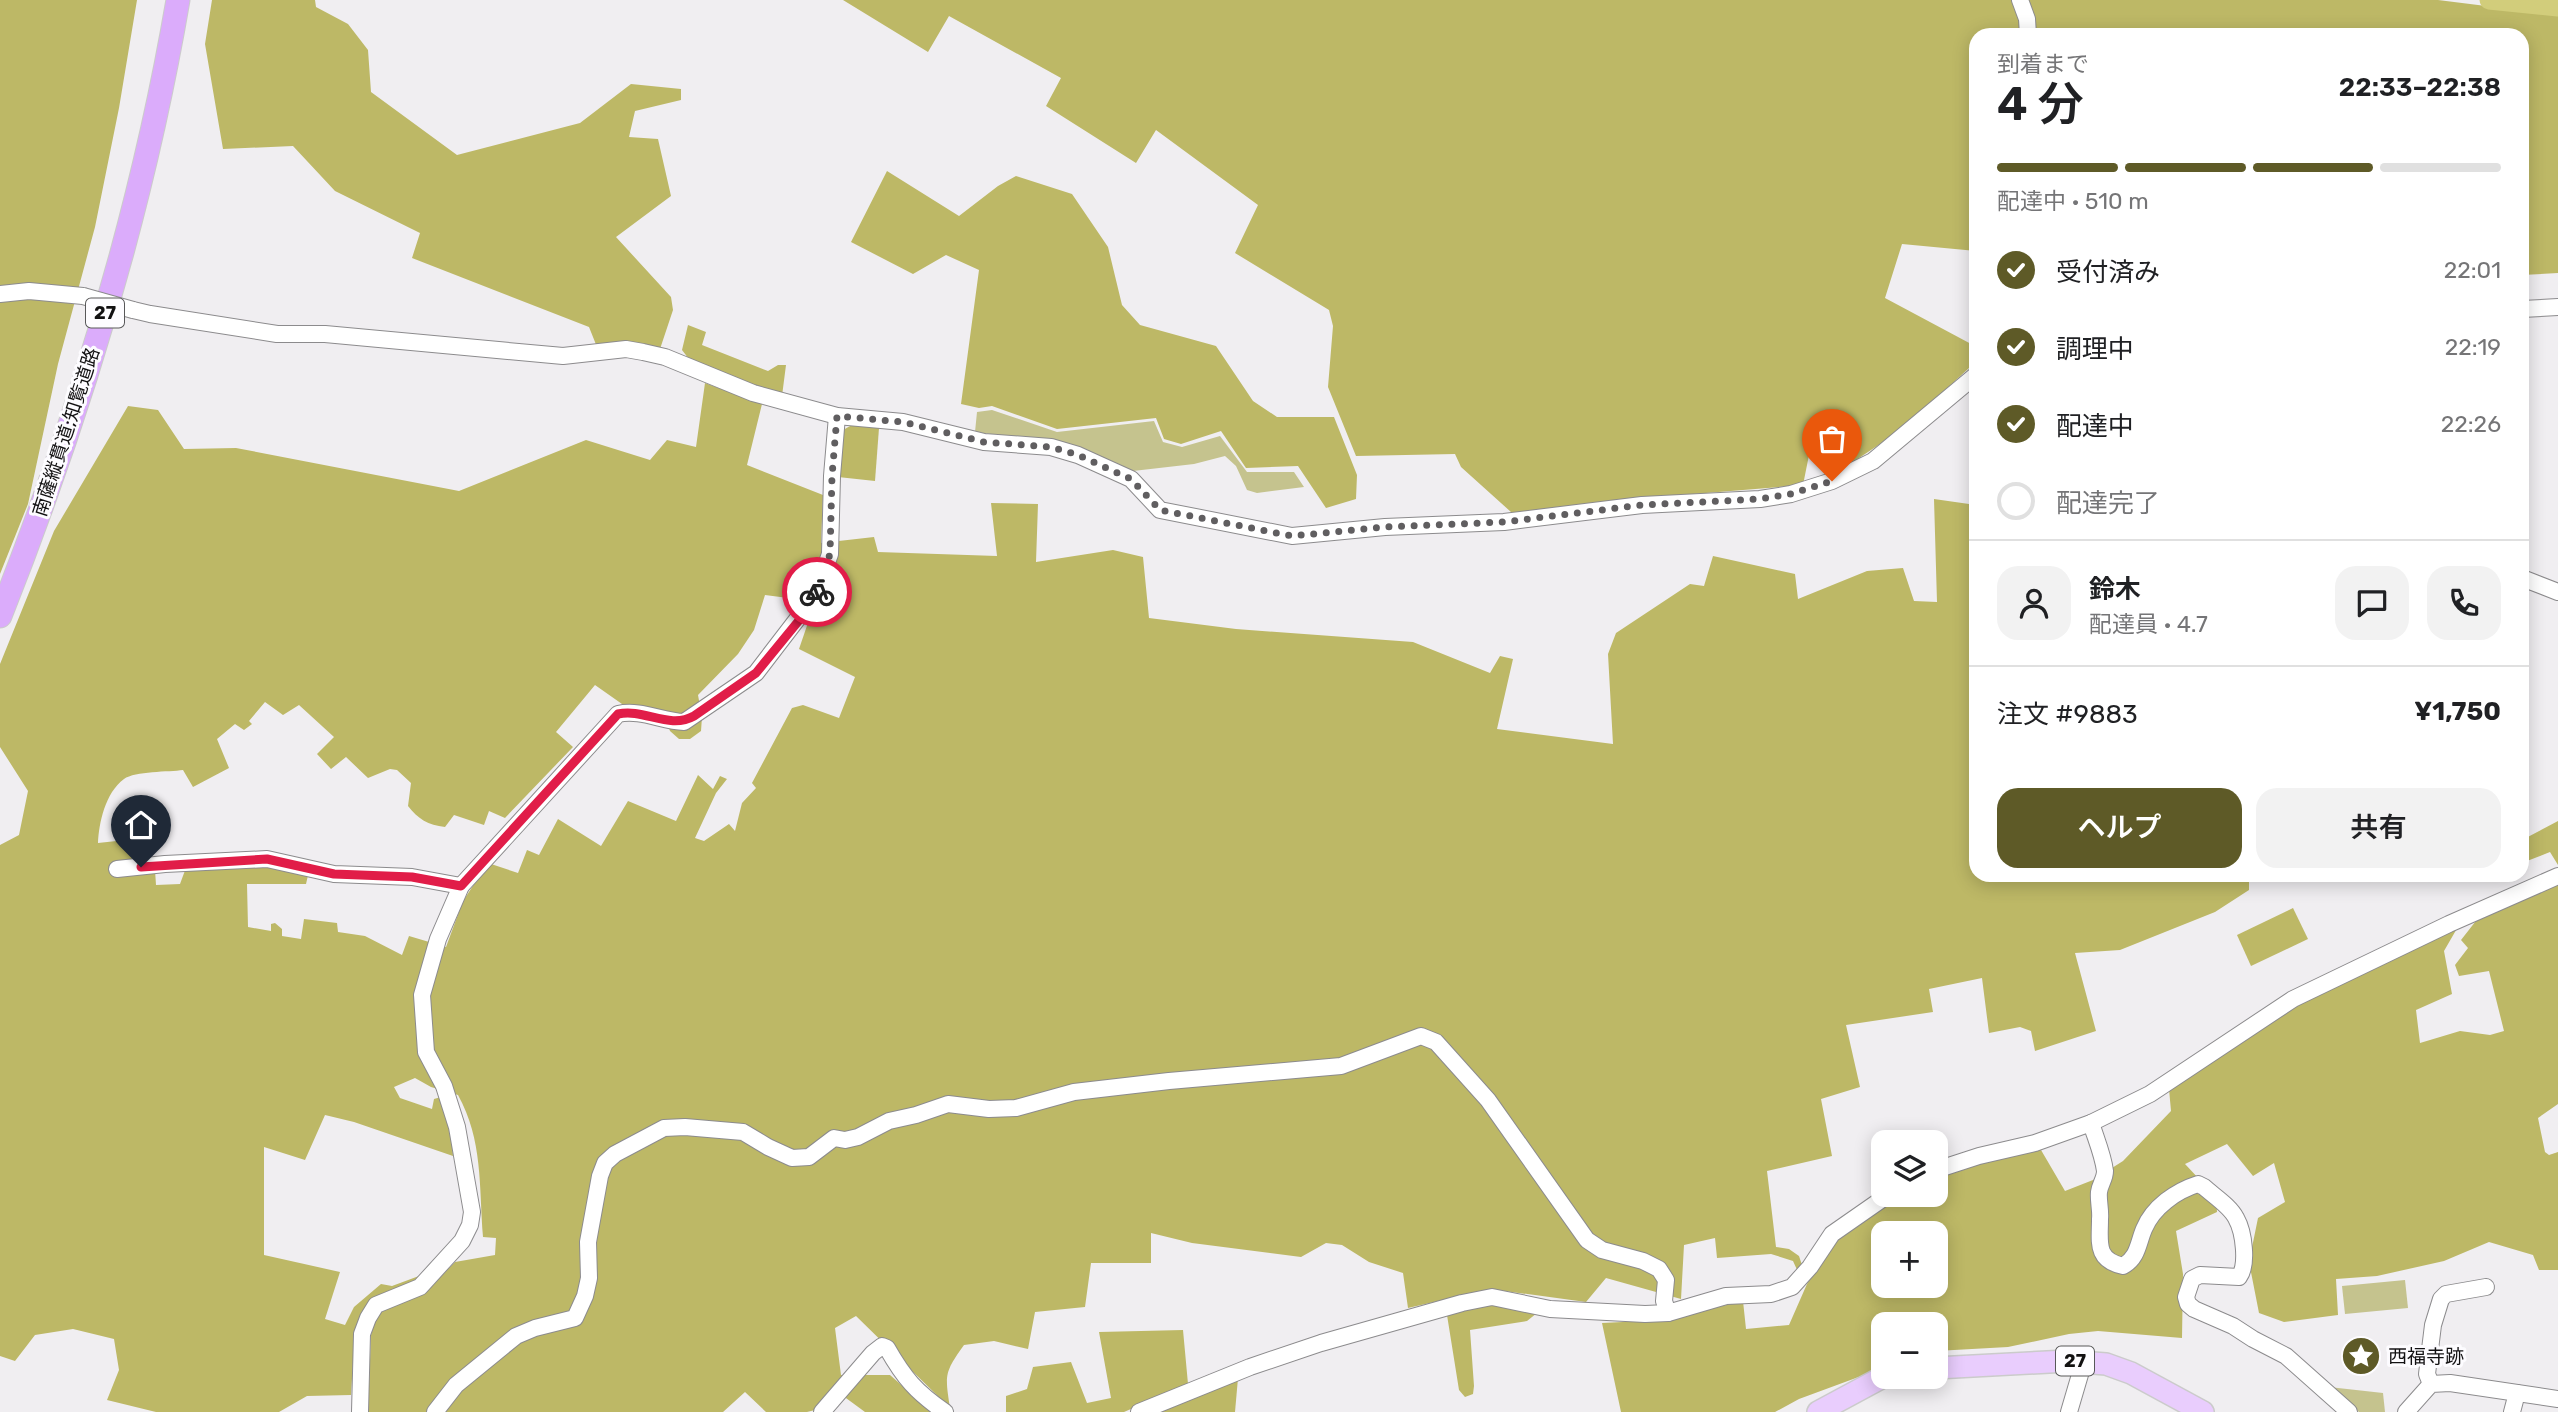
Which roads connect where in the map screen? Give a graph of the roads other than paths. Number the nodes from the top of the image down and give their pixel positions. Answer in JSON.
{"nodes":[{"id":1,"x":178,"y":0,"type":"edge"},
{"id":2,"x":2020,"y":0,"type":"edge"},
{"id":3,"x":2027,"y":28,"type":"edge"},
{"id":4,"x":0,"y":294,"type":"edge"},
{"id":5,"x":2558,"y":307,"type":"edge"},
{"id":6,"x":2529,"y":309,"type":"edge"},
{"id":7,"x":1969,"y":381,"type":"edge"},
{"id":8,"x":837,"y":416,"type":"junction"},
{"id":9,"x":2529,"y":581,"type":"edge"},
{"id":10,"x":2558,"y":592,"type":"edge"},
{"id":11,"x":0,"y":616,"type":"edge"},
{"id":12,"x":117,"y":869,"type":"dead end"},
{"id":13,"x":2558,"y":876,"type":"edge"},
{"id":14,"x":461,"y":886,"type":"junction"},
{"id":15,"x":2091,"y":1123,"type":"junction"},
{"id":16,"x":1948,"y":1166,"type":"edge"},
{"id":17,"x":1871,"y":1207,"type":"edge"},
{"id":18,"x":2486,"y":1287,"type":"dead end"},
{"id":19,"x":1668,"y":1313,"type":"junction"},
{"id":20,"x":2084,"y":1361,"type":"junction"},
{"id":21,"x":1948,"y":1367,"type":"edge"},
{"id":22,"x":1871,"y":1383,"type":"edge"},
{"id":23,"x":2431,"y":1384,"type":"junction"},
{"id":24,"x":2517,"y":1393,"type":"junction"},
{"id":25,"x":2558,"y":1399,"type":"edge"},
{"id":26,"x":360,"y":1412,"type":"edge"},
{"id":27,"x":435,"y":1412,"type":"edge"},
{"id":28,"x":822,"y":1412,"type":"edge"},
{"id":29,"x":945,"y":1412,"type":"edge"},
{"id":30,"x":1139,"y":1412,"type":"edge"},
{"id":31,"x":1818,"y":1412,"type":"edge"},
{"id":32,"x":2069,"y":1412,"type":"edge"},
{"id":33,"x":2203,"y":1412,"type":"edge"},
{"id":34,"x":2348,"y":1412,"type":"edge"},
{"id":35,"x":2406,"y":1412,"type":"edge"},
{"id":36,"x":2512,"y":1412,"type":"edge"}],
"edges":[{"from":1,"to":11,"type":"highway","name":"南薩縦貫道;知覧道路","number":"27"},
{"from":2,"to":3,"type":"street"},
{"from":4,"to":8,"type":"street","bridge":true},
{"from":5,"to":6,"type":"street"},
{"from":7,"to":8,"type":"street"},
{"from":8,"to":14,"type":"street"},
{"from":9,"to":10,"type":"street"},
{"from":12,"to":14,"type":"street"},
{"from":13,"to":15,"type":"street"},
{"from":14,"to":26,"type":"street"},
{"from":15,"to":16,"type":"street"},
{"from":15,"to":34,"type":"street"},
{"from":17,"to":19,"type":"street"},
{"from":18,"to":23,"type":"street"},
{"from":19,"to":27,"type":"street"},
{"from":19,"to":30,"type":"street"},
{"from":20,"to":21,"type":"main road","number":"27"},
{"from":20,"to":32,"type":"street"},
{"from":20,"to":33,"type":"main road","number":"27"},
{"from":22,"to":31,"type":"main road"},
{"from":23,"to":24,"type":"street"},
{"from":23,"to":35,"type":"street"},
{"from":24,"to":25,"type":"street"},
{"from":24,"to":36,"type":"street"},
{"from":28,"to":29,"type":"street"}]}
